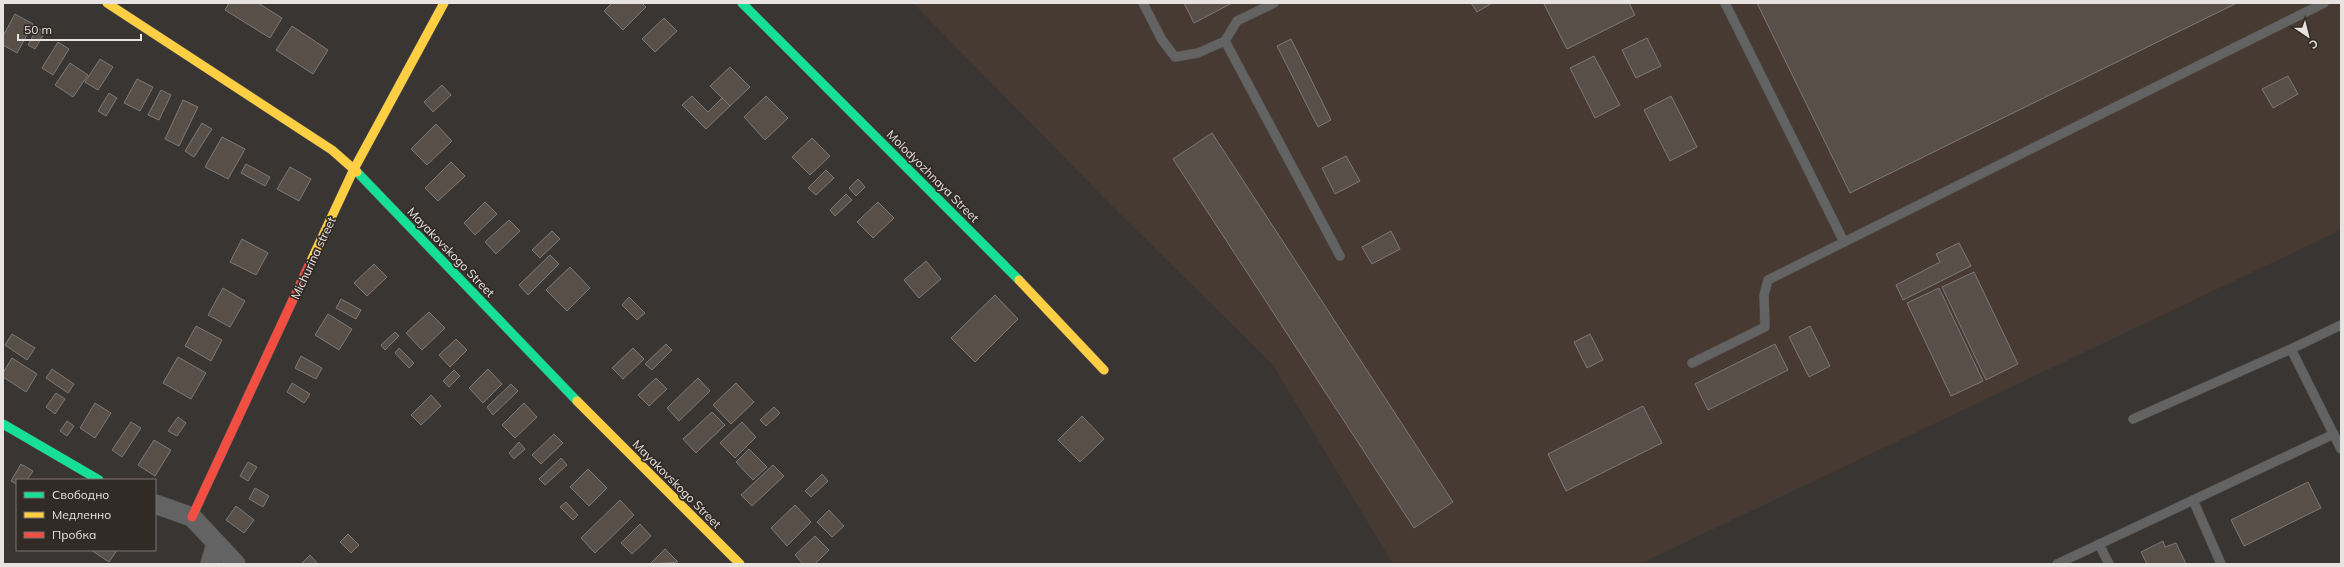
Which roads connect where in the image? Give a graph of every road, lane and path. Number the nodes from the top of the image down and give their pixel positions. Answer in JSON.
{"nodes":[{"id":1,"x":107,"y":3,"type":"edge"},
{"id":2,"x":444,"y":3,"type":"edge"},
{"id":3,"x":742,"y":3,"type":"edge"},
{"id":4,"x":1142,"y":3,"type":"edge"},
{"id":5,"x":1274,"y":3,"type":"edge"},
{"id":6,"x":1725,"y":3,"type":"edge"},
{"id":7,"x":2324,"y":3,"type":"edge"},
{"id":8,"x":1225,"y":41,"type":"junction"},
{"id":9,"x":354,"y":169,"type":"junction"},
{"id":10,"x":1844,"y":242,"type":"junction"},
{"id":11,"x":1340,"y":256,"type":"dead end"},
{"id":12,"x":2341,"y":325,"type":"edge"},
{"id":13,"x":2291,"y":349,"type":"junction"},
{"id":14,"x":1692,"y":363,"type":"dead end"},
{"id":15,"x":1104,"y":370,"type":"dead end"},
{"id":16,"x":2134,"y":419,"type":"dead end"},
{"id":17,"x":3,"y":424,"type":"edge"},
{"id":18,"x":2334,"y":434,"type":"junction"},
{"id":19,"x":2341,"y":449,"type":"edge"},
{"id":20,"x":97,"y":479,"type":"edge"},
{"id":21,"x":2193,"y":500,"type":"junction"},
{"id":22,"x":156,"y":504,"type":"edge"},
{"id":23,"x":192,"y":517,"type":"junction"},
{"id":24,"x":216,"y":543,"type":"junction"},
{"id":25,"x":2099,"y":544,"type":"junction"},
{"id":26,"x":210,"y":564,"type":"edge"},
{"id":27,"x":236,"y":564,"type":"edge"},
{"id":28,"x":740,"y":564,"type":"edge"},
{"id":29,"x":2057,"y":564,"type":"edge"},
{"id":30,"x":2109,"y":564,"type":"edge"},
{"id":31,"x":2221,"y":564,"type":"edge"}],
"edges":[{"from":1,"to":9,"type":"street","name":"Mayakovskogo Street"},
{"from":2,"to":9,"type":"street","name":"Michurina street"},
{"from":3,"to":15,"type":"street","name":"Molodyozhnaya Street"},
{"from":4,"to":8,"type":"lane"},
{"from":5,"to":8,"type":"lane"},
{"from":6,"to":10,"type":"lane"},
{"from":7,"to":10,"type":"lane"},
{"from":8,"to":11,"type":"lane"},
{"from":9,"to":23,"type":"street","name":"Michurina street"},
{"from":9,"to":28,"type":"street","name":"Mayakovskogo Street"},
{"from":10,"to":14,"type":"lane"},
{"from":12,"to":13,"type":"lane"},
{"from":13,"to":16,"type":"lane"},
{"from":13,"to":18,"type":"lane"},
{"from":17,"to":20,"type":"street"},
{"from":18,"to":19,"type":"lane"},
{"from":18,"to":21,"type":"lane"},
{"from":21,"to":25,"type":"lane"},
{"from":21,"to":31,"type":"lane"},
{"from":22,"to":23,"type":"street"},
{"from":23,"to":24,"type":"street"},
{"from":24,"to":26,"type":"street"},
{"from":24,"to":27,"type":"street"},
{"from":25,"to":29,"type":"lane"},
{"from":25,"to":30,"type":"lane"}]}
